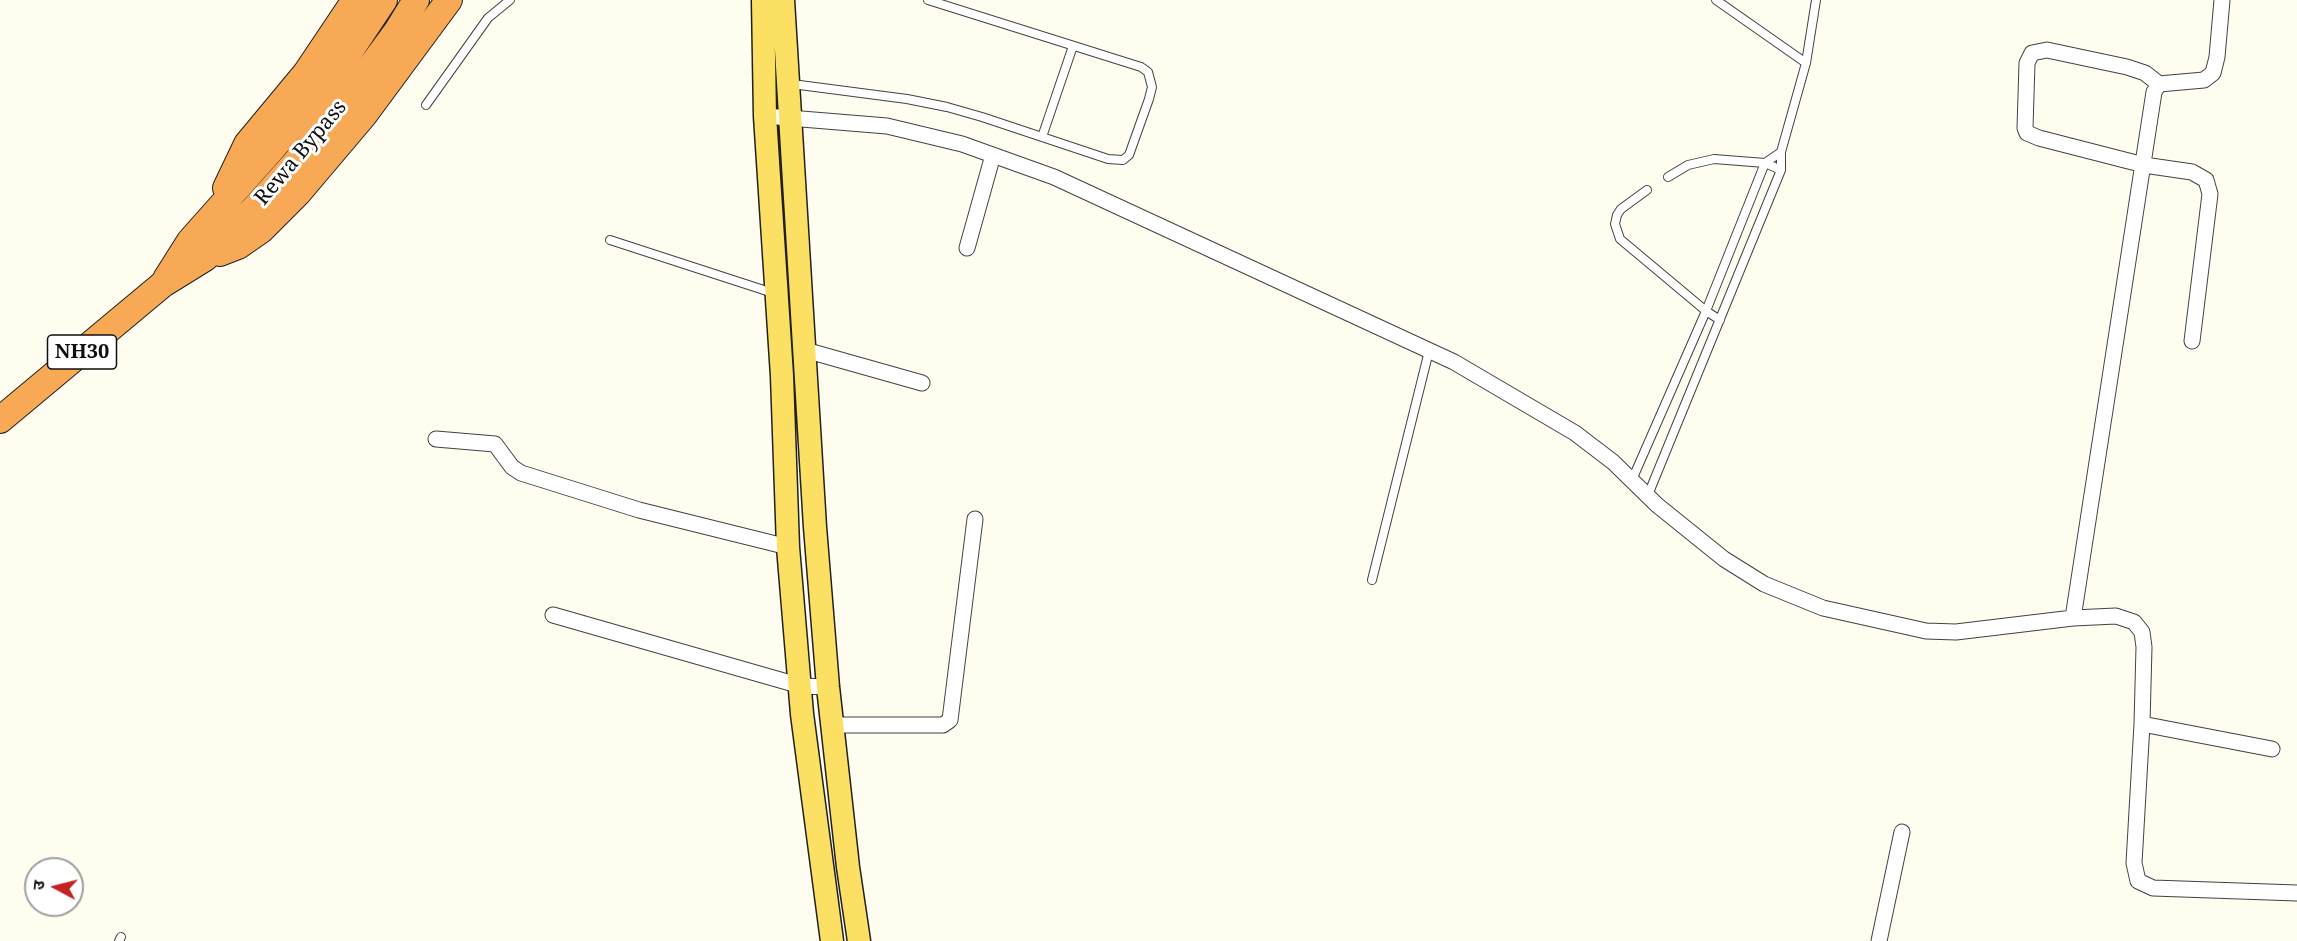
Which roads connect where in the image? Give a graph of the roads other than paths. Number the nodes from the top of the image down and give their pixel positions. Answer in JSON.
{"nodes":[{"id":1,"x":355,"y":0,"type":"edge"},
{"id":2,"x":384,"y":0,"type":"edge"},
{"id":3,"x":416,"y":0,"type":"edge"},
{"id":4,"x":448,"y":0,"type":"edge"},
{"id":5,"x":510,"y":0,"type":"edge"},
{"id":6,"x":763,"y":0,"type":"edge"},
{"id":7,"x":783,"y":0,"type":"edge"},
{"id":8,"x":928,"y":0,"type":"edge"},
{"id":9,"x":1716,"y":0,"type":"edge"},
{"id":10,"x":1816,"y":0,"type":"edge"},
{"id":11,"x":2222,"y":0,"type":"edge"},
{"id":12,"x":1073,"y":46,"type":"junction"},
{"id":13,"x":1806,"y":63,"type":"junction"},
{"id":14,"x":787,"y":83,"type":"junction"},
{"id":15,"x":2159,"y":84,"type":"junction"},
{"id":16,"x":426,"y":105,"type":"dead end"},
{"id":17,"x":765,"y":116,"type":"junction"},
{"id":18,"x":789,"y":118,"type":"junction"},
{"id":19,"x":1042,"y":137,"type":"junction"},
{"id":20,"x":1781,"y":152,"type":"junction"},
{"id":21,"x":993,"y":155,"type":"junction"},
{"id":22,"x":1765,"y":163,"type":"junction"},
{"id":23,"x":2144,"y":165,"type":"junction"},
{"id":24,"x":1781,"y":170,"type":"junction"},
{"id":25,"x":1668,"y":177,"type":"dead end"},
{"id":26,"x":1647,"y":190,"type":"dead end"},
{"id":27,"x":211,"y":218,"type":"junction"},
{"id":28,"x":610,"y":240,"type":"dead end"},
{"id":29,"x":967,"y":248,"type":"dead end"},
{"id":30,"x":205,"y":258,"type":"junction"},
{"id":31,"x":163,"y":284,"type":"junction"},
{"id":32,"x":777,"y":294,"type":"junction"},
{"id":33,"x":1706,"y":311,"type":"junction"},
{"id":34,"x":1720,"y":320,"type":"junction"},
{"id":35,"x":2192,"y":341,"type":"dead end"},
{"id":36,"x":805,"y":350,"type":"junction"},
{"id":37,"x":1429,"y":351,"type":"junction"},
{"id":38,"x":922,"y":383,"type":"dead end"},
{"id":39,"x":0,"y":420,"type":"edge"},
{"id":40,"x":436,"y":439,"type":"dead end"},
{"id":41,"x":1632,"y":480,"type":"junction"},
{"id":42,"x":1648,"y":495,"type":"junction"},
{"id":43,"x":975,"y":519,"type":"dead end"},
{"id":44,"x":788,"y":547,"type":"junction"},
{"id":45,"x":1372,"y":580,"type":"dead end"},
{"id":46,"x":553,"y":615,"type":"dead end"},
{"id":47,"x":2073,"y":618,"type":"junction"},
{"id":48,"x":801,"y":686,"type":"junction"},
{"id":49,"x":828,"y":687,"type":"junction"},
{"id":50,"x":2142,"y":724,"type":"junction"},
{"id":51,"x":832,"y":725,"type":"junction"},
{"id":52,"x":2272,"y":749,"type":"dead end"},
{"id":53,"x":1902,"y":832,"type":"dead end"},
{"id":54,"x":2297,"y":893,"type":"edge"},
{"id":55,"x":832,"y":941,"type":"edge"},
{"id":56,"x":859,"y":941,"type":"edge"},
{"id":57,"x":1879,"y":941,"type":"edge"}],
"edges":[{"from":1,"to":27,"type":"highway"},
{"from":2,"to":27,"type":"highway","name":"Rewa Bypass","number":"NH30"},
{"from":3,"to":30,"type":"highway","name":"Rewa Bypass","number":"NH30"},
{"from":4,"to":30,"type":"highway"},
{"from":5,"to":16,"type":"lane"},
{"from":6,"to":17,"type":"main road"},
{"from":7,"to":14,"type":"main road"},
{"from":8,"to":12,"type":"lane"},
{"from":9,"to":13,"type":"lane"},
{"from":10,"to":13,"type":"lane"},
{"from":11,"to":15,"type":"street"},
{"from":12,"to":19,"type":"lane"},
{"from":12,"to":19,"type":"lane"},
{"from":13,"to":20,"type":"lane"},
{"from":14,"to":18,"type":"main road"},
{"from":14,"to":19,"type":"lane"},
{"from":15,"to":23,"type":"street"},
{"from":15,"to":23,"type":"street"},
{"from":17,"to":18,"type":"street"},
{"from":17,"to":32,"type":"main road"},
{"from":18,"to":21,"type":"street"},
{"from":18,"to":36,"type":"main road"},
{"from":20,"to":22,"type":"lane"},
{"from":20,"to":24,"type":"lane"},
{"from":21,"to":29,"type":"street"},
{"from":21,"to":37,"type":"street"},
{"from":22,"to":24,"type":"lane"},
{"from":22,"to":25,"type":"lane"},
{"from":22,"to":33,"type":"lane"},
{"from":23,"to":35,"type":"street"},
{"from":23,"to":47,"type":"street"},
{"from":24,"to":34,"type":"lane"},
{"from":26,"to":33,"type":"lane"},
{"from":27,"to":31,"type":"highway","name":"Rewa Bypass","number":"NH30"},
{"from":28,"to":32,"type":"lane"},
{"from":30,"to":31,"type":"highway","name":"Rewa Bypass","number":"NH30"},
{"from":31,"to":39,"type":"highway","name":"Rewa Bypass","number":"NH30"},
{"from":32,"to":44,"type":"main road"},
{"from":33,"to":34,"type":"lane"},
{"from":33,"to":41,"type":"lane"},
{"from":34,"to":42,"type":"lane"},
{"from":36,"to":38,"type":"street"},
{"from":36,"to":49,"type":"main road"},
{"from":37,"to":41,"type":"street"},
{"from":37,"to":45,"type":"lane"},
{"from":40,"to":44,"type":"street"},
{"from":41,"to":42,"type":"street"},
{"from":42,"to":47,"type":"street"},
{"from":43,"to":51,"type":"street"},
{"from":44,"to":48,"type":"main road"},
{"from":46,"to":48,"type":"street"},
{"from":47,"to":50,"type":"street"},
{"from":48,"to":49,"type":"street"},
{"from":48,"to":55,"type":"main road"},
{"from":49,"to":51,"type":"main road"},
{"from":50,"to":52,"type":"street"},
{"from":50,"to":54,"type":"street"},
{"from":51,"to":56,"type":"main road"},
{"from":53,"to":57,"type":"street"}]}
